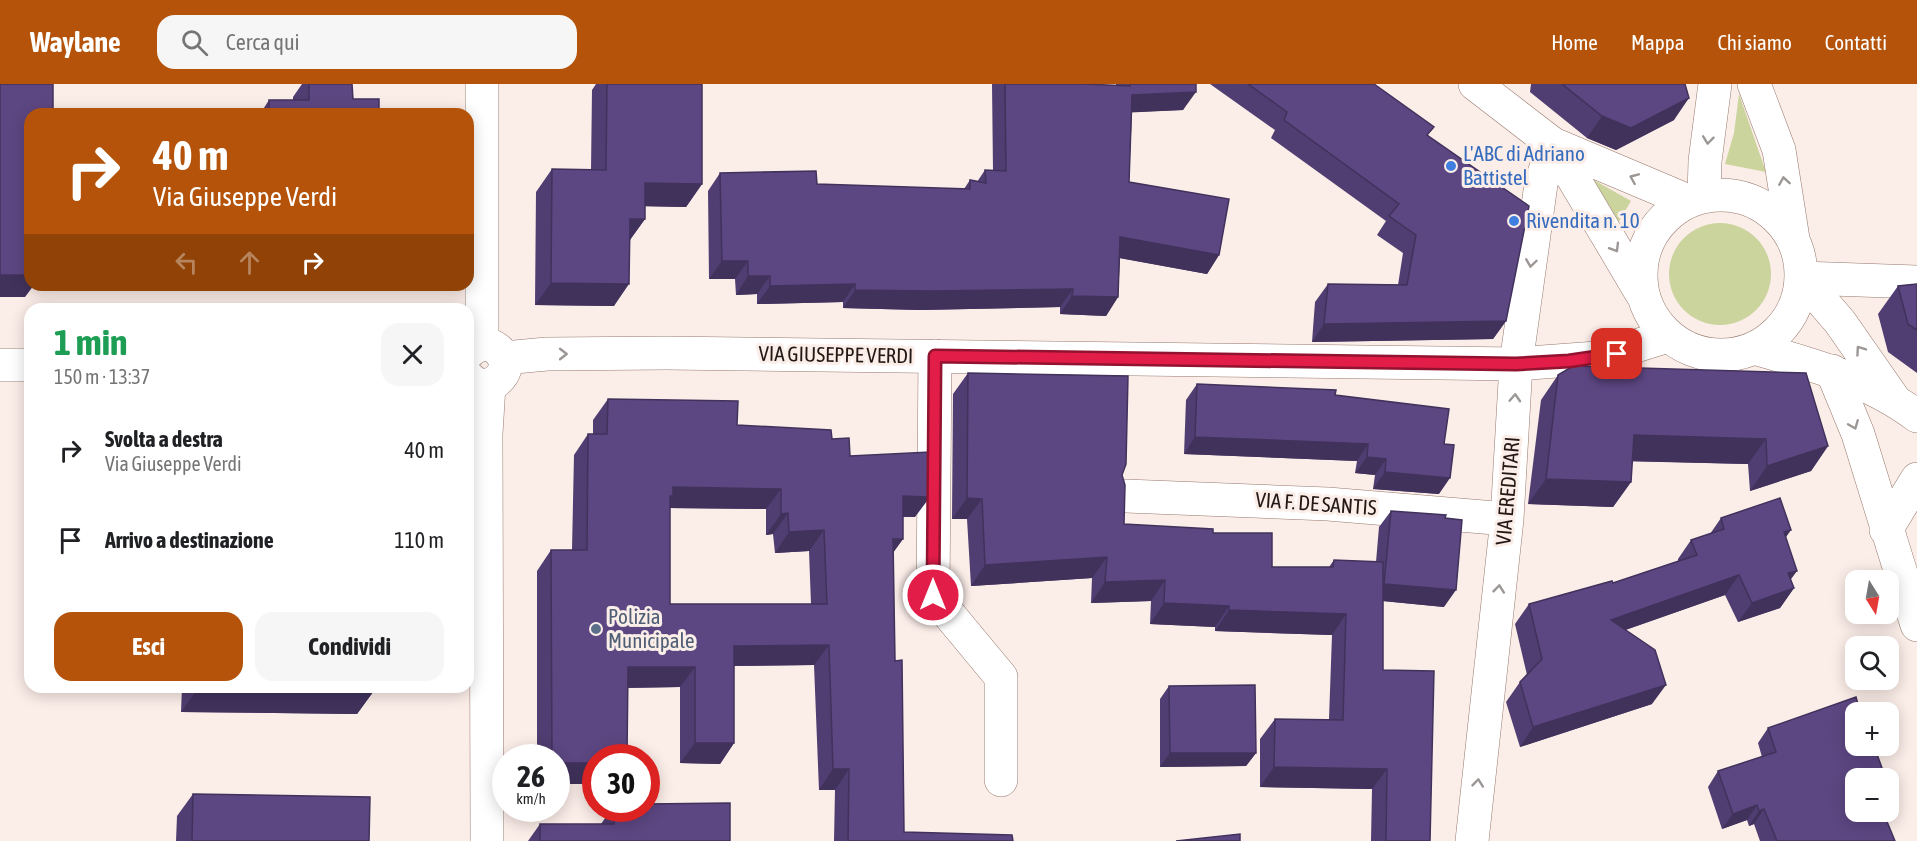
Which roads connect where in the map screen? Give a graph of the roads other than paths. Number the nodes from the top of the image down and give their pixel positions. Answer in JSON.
{"nodes":[{"id":1,"x":482,"y":84,"type":"edge"},
{"id":2,"x":1475,"y":84,"type":"edge"},
{"id":3,"x":1715,"y":84,"type":"edge"},
{"id":4,"x":1754,"y":84,"type":"edge"},
{"id":5,"x":1553,"y":144,"type":"junction"},
{"id":6,"x":1696,"y":198,"type":"junction"},
{"id":7,"x":1793,"y":239,"type":"junction"},
{"id":8,"x":1802,"y":278,"type":"junction"},
{"id":9,"x":1917,"y":282,"type":"edge"},
{"id":10,"x":1642,"y":294,"type":"junction"},
{"id":11,"x":1668,"y":336,"type":"junction"},
{"id":12,"x":1754,"y":348,"type":"junction"},
{"id":13,"x":935,"y":356,"type":"junction"},
{"id":14,"x":482,"y":364,"type":"edge"},
{"id":15,"x":1516,"y":364,"type":"junction"},
{"id":16,"x":0,"y":365,"type":"edge"},
{"id":17,"x":24,"y":365,"type":"edge"},
{"id":18,"x":1832,"y":371,"type":"junction"},
{"id":19,"x":1905,"y":407,"type":"edge"},
{"id":20,"x":1917,"y":479,"type":"edge"},
{"id":21,"x":1126,"y":496,"type":"edge"},
{"id":22,"x":1507,"y":519,"type":"junction"},
{"id":23,"x":1884,"y":523,"type":"junction"},
{"id":24,"x":1917,"y":625,"type":"edge"},
{"id":25,"x":1001,"y":780,"type":"dead end"},
{"id":26,"x":487,"y":841,"type":"edge"},
{"id":27,"x":1472,"y":841,"type":"edge"}],
"edges":[{"from":1,"to":14,"type":"street"},
{"from":2,"to":5,"type":"street"},
{"from":3,"to":6,"type":"street","one_way":true},
{"from":7,"to":4,"type":"street","one_way":true},
{"from":6,"to":5,"type":"street","one_way":true},
{"from":5,"to":10,"type":"street","one_way":true},
{"from":5,"to":15,"type":"street","name":"VIA EREDITARI","one_way":true},
{"from":6,"to":7,"type":"street"},
{"from":6,"to":10,"type":"street"},
{"from":7,"to":8,"type":"street"},
{"from":8,"to":9,"type":"street"},
{"from":8,"to":12,"type":"street"},
{"from":19,"to":8,"type":"street","one_way":true},
{"from":10,"to":11,"type":"street"},
{"from":11,"to":12,"type":"street"},
{"from":11,"to":15,"type":"street","name":"VIA GIUSEPPE VERDI"},
{"from":12,"to":18,"type":"street"},
{"from":14,"to":13,"type":"street","name":"VIA GIUSEPPE VERDI","one_way":true},
{"from":13,"to":15,"type":"street","name":"VIA GIUSEPPE VERDI"},
{"from":13,"to":25,"type":"street","name":"VIA GIUSEPPE VERDI"},
{"from":14,"to":26,"type":"street"},
{"from":22,"to":15,"type":"street","name":"VIA EREDITARI","one_way":true},
{"from":16,"to":17,"type":"street"},
{"from":18,"to":19,"type":"street"},
{"from":18,"to":23,"type":"street","one_way":true},
{"from":20,"to":23,"type":"street"},
{"from":21,"to":22,"type":"street","name":"VIA F. DE SANTIS"},
{"from":27,"to":22,"type":"street","name":"VIA EREDITARI","one_way":true},
{"from":23,"to":24,"type":"street"}]}
